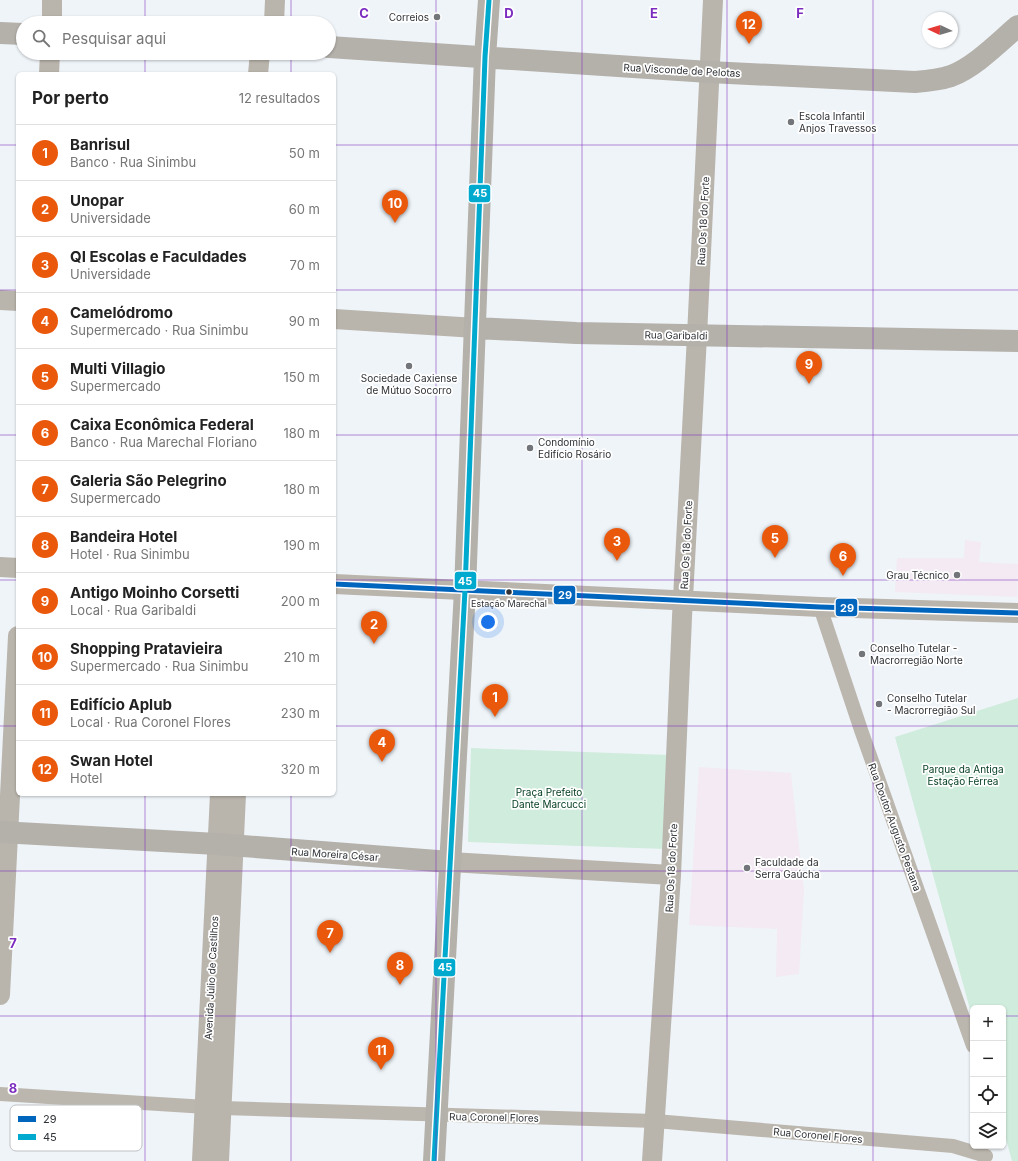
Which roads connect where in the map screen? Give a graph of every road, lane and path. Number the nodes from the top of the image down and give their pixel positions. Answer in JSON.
{"nodes":[{"id":1,"x":52,"y":0,"type":"edge"},
{"id":2,"x":262,"y":0,"type":"edge"},
{"id":3,"x":275,"y":0,"type":"edge"},
{"id":4,"x":489,"y":0,"type":"edge"},
{"id":5,"x":712,"y":0,"type":"edge"},
{"id":6,"x":52,"y":16,"type":"edge"},
{"id":7,"x":261,"y":16,"type":"edge"},
{"id":8,"x":274,"y":16,"type":"edge"},
{"id":9,"x":1018,"y":26,"type":"edge"},
{"id":10,"x":0,"y":33,"type":"edge"},
{"id":11,"x":16,"y":34,"type":"edge"},
{"id":12,"x":336,"y":47,"type":"edge"},
{"id":13,"x":485,"y":57,"type":"junction"},
{"id":14,"x":50,"y":60,"type":"edge"},
{"id":15,"x":259,"y":60,"type":"edge"},
{"id":16,"x":272,"y":60,"type":"edge"},
{"id":17,"x":49,"y":72,"type":"edge"},
{"id":18,"x":258,"y":72,"type":"edge"},
{"id":19,"x":271,"y":72,"type":"edge"},
{"id":20,"x":709,"y":72,"type":"junction"},
{"id":21,"x":0,"y":300,"type":"edge"},
{"id":22,"x":16,"y":301,"type":"edge"},
{"id":23,"x":336,"y":319,"type":"edge"},
{"id":24,"x":476,"y":328,"type":"junction"},
{"id":25,"x":697,"y":336,"type":"junction"},
{"id":26,"x":1018,"y":341,"type":"edge"},
{"id":27,"x":0,"y":567,"type":"edge"},
{"id":28,"x":16,"y":568,"type":"edge"},
{"id":29,"x":336,"y":584,"type":"edge"},
{"id":30,"x":466,"y":590,"type":"junction"},
{"id":31,"x":683,"y":601,"type":"junction"},
{"id":32,"x":820,"y":607,"type":"junction"},
{"id":33,"x":1018,"y":613,"type":"edge"},
{"id":34,"x":16,"y":664,"type":"edge"},
{"id":35,"x":220,"y":796,"type":"edge"},
{"id":36,"x":236,"y":796,"type":"edge"},
{"id":37,"x":4,"y":832,"type":"edge"},
{"id":38,"x":225,"y":845,"type":"junction"},
{"id":39,"x":450,"y":862,"type":"junction"},
{"id":40,"x":671,"y":875,"type":"junction"},
{"id":41,"x":0,"y":995,"type":"edge"},
{"id":42,"x":971,"y":1041,"type":"edge"},
{"id":43,"x":0,"y":1094,"type":"edge"},
{"id":44,"x":213,"y":1108,"type":"junction"},
{"id":45,"x":437,"y":1116,"type":"junction"},
{"id":46,"x":655,"y":1121,"type":"junction"},
{"id":47,"x":988,"y":1154,"type":"edge"},
{"id":48,"x":202,"y":1161,"type":"edge"},
{"id":49,"x":219,"y":1161,"type":"edge"},
{"id":50,"x":434,"y":1161,"type":"edge"},
{"id":51,"x":652,"y":1161,"type":"edge"}],
"edges":[{"from":1,"to":6,"type":"street"},
{"from":2,"to":7,"type":"street"},
{"from":3,"to":8,"type":"street"},
{"from":4,"to":13,"type":"main road"},
{"from":5,"to":20,"type":"street","name":"Rua Os 18 do Forte"},
{"from":9,"to":20,"type":"main road","name":"Rua Visconde de Pelotas"},
{"from":10,"to":11,"type":"main road"},
{"from":12,"to":13,"type":"main road","name":"Rua Visconde de Pelotas"},
{"from":13,"to":20,"type":"main road","name":"Rua Visconde de Pelotas"},
{"from":13,"to":24,"type":"main road"},
{"from":14,"to":17,"type":"street"},
{"from":15,"to":18,"type":"street"},
{"from":16,"to":19,"type":"street"},
{"from":20,"to":25,"type":"street","name":"Rua Os 18 do Forte"},
{"from":21,"to":22,"type":"street"},
{"from":23,"to":24,"type":"street","name":"Rua Garibaldi"},
{"from":24,"to":25,"type":"main road","name":"Rua Garibaldi"},
{"from":24,"to":30,"type":"main road"},
{"from":25,"to":26,"type":"main road","name":"Rua Garibaldi"},
{"from":25,"to":31,"type":"street","name":"Rua Os 18 do Forte"},
{"from":27,"to":28,"type":"street"},
{"from":29,"to":30,"type":"street"},
{"from":30,"to":31,"type":"street"},
{"from":30,"to":39,"type":"main road"},
{"from":31,"to":32,"type":"street"},
{"from":31,"to":40,"type":"street","name":"Rua Os 18 do Forte"},
{"from":32,"to":33,"type":"street"},
{"from":32,"to":42,"type":"street","name":"Rua Doutor Augusto Pestana"},
{"from":34,"to":37,"type":"street"},
{"from":35,"to":38,"type":"street","name":"Avenida Júlio de Castilhos"},
{"from":36,"to":38,"type":"street","name":"Avenida Júlio de Castilhos"},
{"from":37,"to":38,"type":"main road","name":"Rua Moreira César"},
{"from":37,"to":41,"type":"street"},
{"from":38,"to":39,"type":"main road","name":"Rua Moreira César"},
{"from":38,"to":44,"type":"street","name":"Avenida Júlio de Castilhos"},
{"from":39,"to":40,"type":"street","name":"Rua Moreira César"},
{"from":39,"to":45,"type":"main road"},
{"from":40,"to":46,"type":"street","name":"Rua Os 18 do Forte"},
{"from":43,"to":44,"type":"street","name":"Rua Coronel Flores"},
{"from":44,"to":45,"type":"street","name":"Rua Coronel Flores"},
{"from":44,"to":48,"type":"street","name":"Avenida Júlio de Castilhos"},
{"from":44,"to":49,"type":"street","name":"Avenida Júlio de Castilhos"},
{"from":45,"to":46,"type":"street","name":"Rua Coronel Flores"},
{"from":45,"to":50,"type":"main road"},
{"from":46,"to":47,"type":"street","name":"Rua Coronel Flores"},
{"from":46,"to":51,"type":"street","name":"Rua Os 18 do Forte"}]}
